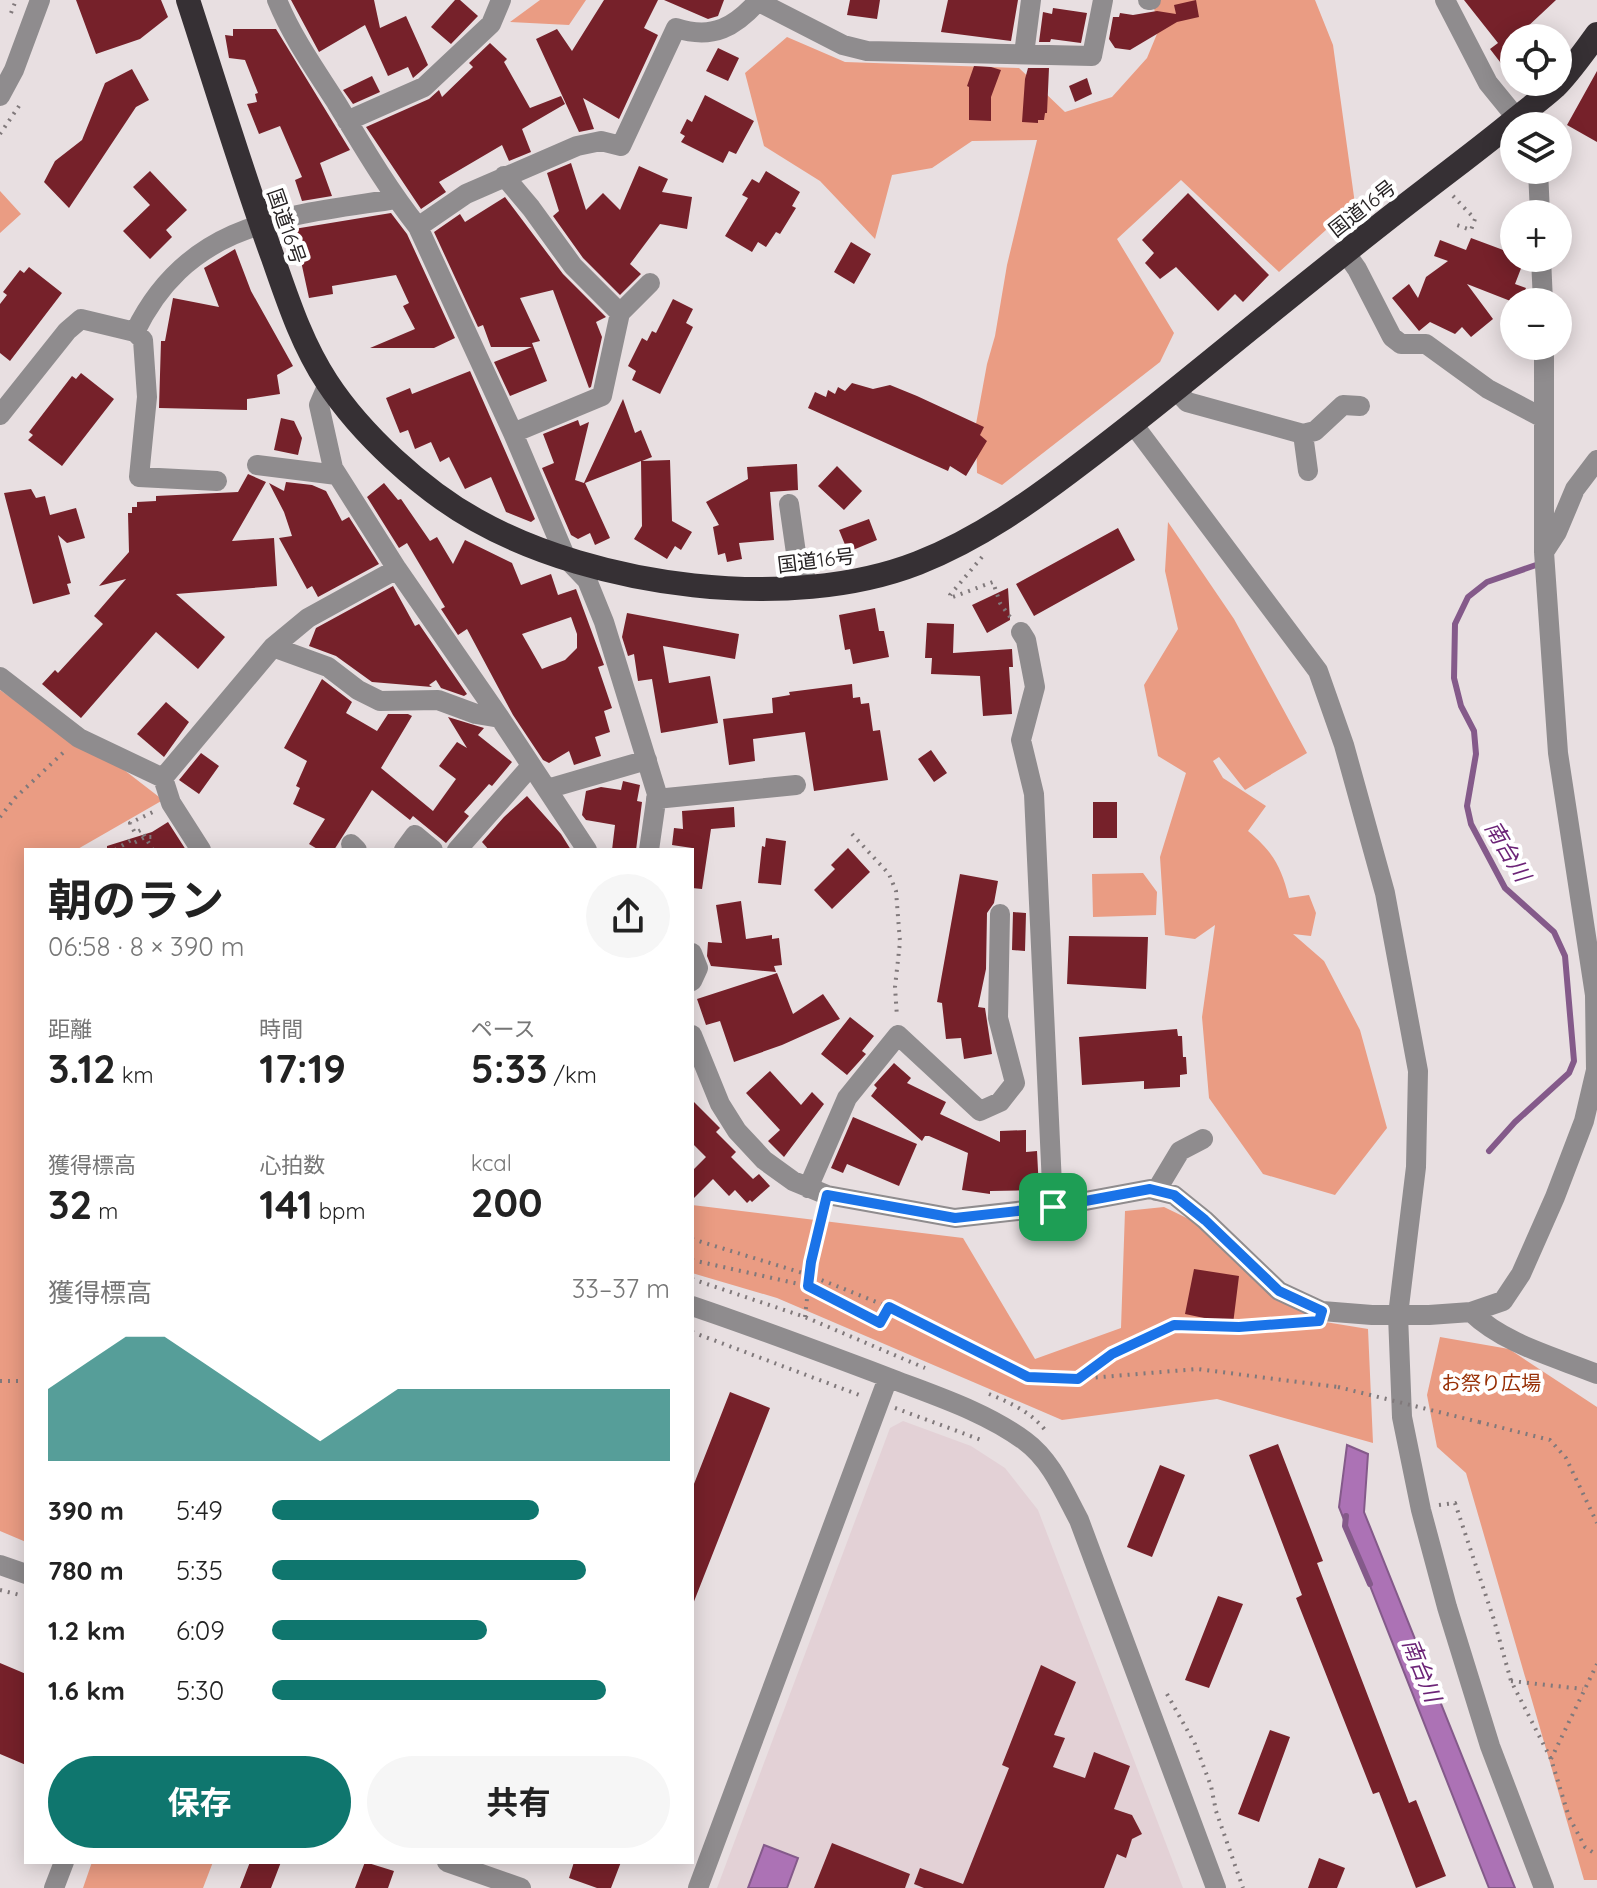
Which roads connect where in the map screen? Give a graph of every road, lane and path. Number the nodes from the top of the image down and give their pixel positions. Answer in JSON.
{"nodes":[{"id":1,"x":40,"y":0,"type":"edge"},
{"id":2,"x":188,"y":0,"type":"edge"},
{"id":3,"x":277,"y":0,"type":"edge"},
{"id":4,"x":501,"y":0,"type":"edge"},
{"id":5,"x":1031,"y":0,"type":"edge"},
{"id":6,"x":1103,"y":0,"type":"edge"},
{"id":7,"x":1445,"y":0,"type":"edge"},
{"id":8,"x":759,"y":1,"type":"edge"},
{"id":9,"x":1595,"y":41,"type":"edge"},
{"id":10,"x":1024,"y":54,"type":"junction"},
{"id":11,"x":0,"y":96,"type":"edge"},
{"id":12,"x":1512,"y":112,"type":"edge"},
{"id":13,"x":1530,"y":112,"type":"edge"},
{"id":14,"x":347,"y":121,"type":"junction"},
{"id":15,"x":1500,"y":137,"type":"edge"},
{"id":16,"x":504,"y":176,"type":"junction"},
{"id":17,"x":1450,"y":193,"type":"dead end"},
{"id":18,"x":396,"y":199,"type":"junction"},
{"id":19,"x":260,"y":223,"type":"junction"},
{"id":20,"x":1454,"y":224,"type":"dead end"},
{"id":21,"x":418,"y":227,"type":"junction"},
{"id":22,"x":1345,"y":252,"type":"junction"},
{"id":23,"x":650,"y":283,"type":"dead end"},
{"id":24,"x":620,"y":313,"type":"junction"},
{"id":25,"x":135,"y":332,"type":"junction"},
{"id":26,"x":1544,"y":360,"type":"edge"},
{"id":27,"x":328,"y":384,"type":"junction"},
{"id":28,"x":1176,"y":390,"type":"junction"},
{"id":29,"x":1360,"y":406,"type":"dead end"},
{"id":30,"x":0,"y":415,"type":"edge"},
{"id":31,"x":1543,"y":418,"type":"junction"},
{"id":32,"x":1133,"y":424,"type":"junction"},
{"id":33,"x":513,"y":433,"type":"junction"},
{"id":34,"x":1303,"y":434,"type":"junction"},
{"id":35,"x":1597,"y":460,"type":"edge"},
{"id":36,"x":257,"y":465,"type":"dead end"},
{"id":37,"x":1308,"y":471,"type":"dead end"},
{"id":38,"x":337,"y":475,"type":"junction"},
{"id":39,"x":217,"y":481,"type":"dead end"},
{"id":40,"x":789,"y":504,"type":"dead end"},
{"id":41,"x":987,"y":552,"type":"dead end"},
{"id":42,"x":1544,"y":552,"type":"junction"},
{"id":43,"x":566,"y":558,"type":"junction"},
{"id":44,"x":397,"y":569,"type":"junction"},
{"id":45,"x":809,"y":587,"type":"junction"},
{"id":46,"x":1021,"y":632,"type":"joint"},
{"id":47,"x":273,"y":647,"type":"junction"},
{"id":48,"x":0,"y":677,"type":"edge"},
{"id":49,"x":500,"y":718,"type":"junction"},
{"id":50,"x":79,"y":738,"type":"junction"},
{"id":51,"x":647,"y":760,"type":"junction"},
{"id":52,"x":531,"y":766,"type":"junction"},
{"id":53,"x":163,"y":778,"type":"junction"},
{"id":54,"x":796,"y":785,"type":"dead end"},
{"id":55,"x":547,"y":789,"type":"junction"},
{"id":56,"x":656,"y":799,"type":"junction"},
{"id":57,"x":171,"y":803,"type":"junction"},
{"id":58,"x":0,"y":817,"type":"edge"},
{"id":59,"x":852,"y":834,"type":"dead end"},
{"id":60,"x":145,"y":837,"type":"junction"},
{"id":61,"x":155,"y":837,"type":"dead end"},
{"id":62,"x":134,"y":843,"type":"junction"},
{"id":63,"x":467,"y":846,"type":"edge"},
{"id":64,"x":118,"y":848,"type":"edge"},
{"id":65,"x":137,"y":848,"type":"edge"},
{"id":66,"x":152,"y":848,"type":"edge"},
{"id":67,"x":200,"y":848,"type":"edge"},
{"id":68,"x":405,"y":848,"type":"edge"},
{"id":69,"x":431,"y":848,"type":"edge"},
{"id":70,"x":586,"y":848,"type":"edge"},
{"id":71,"x":649,"y":848,"type":"edge"},
{"id":72,"x":1000,"y":914,"type":"dead end"},
{"id":73,"x":694,"y":958,"type":"edge"},
{"id":74,"x":694,"y":977,"type":"edge"},
{"id":75,"x":1596,"y":996,"type":"edge"},
{"id":76,"x":898,"y":1035,"type":"junction"},
{"id":77,"x":694,"y":1040,"type":"edge"},
{"id":78,"x":1203,"y":1139,"type":"dead end"},
{"id":79,"x":818,"y":1191,"type":"junction"},
{"id":80,"x":1156,"y":1191,"type":"junction"},
{"id":81,"x":1053,"y":1207,"type":"junction"},
{"id":82,"x":694,"y":1240,"type":"edge"},
{"id":83,"x":694,"y":1260,"type":"edge"},
{"id":84,"x":809,"y":1275,"type":"junction"},
{"id":85,"x":694,"y":1280,"type":"edge"},
{"id":86,"x":808,"y":1286,"type":"junction"},
{"id":87,"x":694,"y":1307,"type":"edge"},
{"id":88,"x":889,"y":1307,"type":"junction"},
{"id":89,"x":1322,"y":1311,"type":"junction"},
{"id":90,"x":1471,"y":1312,"type":"junction"},
{"id":91,"x":1398,"y":1315,"type":"junction"},
{"id":92,"x":805,"y":1317,"type":"junction"},
{"id":93,"x":834,"y":1328,"type":"dead end"},
{"id":94,"x":694,"y":1333,"type":"edge"},
{"id":95,"x":1597,"y":1374,"type":"edge"},
{"id":96,"x":888,"y":1378,"type":"junction"},
{"id":97,"x":1078,"y":1379,"type":"junction"},
{"id":98,"x":0,"y":1381,"type":"edge"},
{"id":99,"x":24,"y":1381,"type":"edge"},
{"id":100,"x":877,"y":1409,"type":"junction"},
{"id":101,"x":990,"y":1444,"type":"dead end"},
{"id":102,"x":1421,"y":1510,"type":"junction"},
{"id":103,"x":1597,"y":1523,"type":"edge"},
{"id":104,"x":0,"y":1565,"type":"edge"},
{"id":105,"x":24,"y":1573,"type":"edge"},
{"id":106,"x":0,"y":1590,"type":"edge"},
{"id":107,"x":24,"y":1596,"type":"edge"},
{"id":108,"x":1597,"y":1664,"type":"edge"},
{"id":109,"x":1511,"y":1681,"type":"junction"},
{"id":110,"x":1583,"y":1689,"type":"junction"},
{"id":111,"x":1551,"y":1759,"type":"junction"},
{"id":112,"x":1597,"y":1855,"type":"edge"},
{"id":113,"x":63,"y":1864,"type":"edge"},
{"id":114,"x":453,"y":1864,"type":"edge"},
{"id":115,"x":54,"y":1888,"type":"edge"},
{"id":116,"x":521,"y":1888,"type":"edge"},
{"id":117,"x":698,"y":1888,"type":"edge"},
{"id":118,"x":1216,"y":1888,"type":"edge"},
{"id":119,"x":1544,"y":1888,"type":"edge"}],
"edges":[{"from":1,"to":11,"type":"street"},
{"from":2,"to":19,"type":"highway","name":"国道16号"},
{"from":3,"to":14,"type":"street"},
{"from":4,"to":14,"type":"street"},
{"from":5,"to":10,"type":"street"},
{"from":6,"to":10,"type":"street"},
{"from":7,"to":12,"type":"street"},
{"from":8,"to":10,"type":"street"},
{"from":8,"to":16,"type":"street"},
{"from":9,"to":13,"type":"highway","name":"国道16号"},
{"from":14,"to":18,"type":"street"},
{"from":15,"to":22,"type":"highway","name":"国道16号"},
{"from":16,"to":21,"type":"street"},
{"from":16,"to":24,"type":"street"},
{"from":17,"to":20,"type":"path"},
{"from":18,"to":19,"type":"street"},
{"from":18,"to":21,"type":"street"},
{"from":19,"to":25,"type":"street"},
{"from":19,"to":27,"type":"highway","name":"国道16号"},
{"from":21,"to":33,"type":"street"},
{"from":22,"to":28,"type":"highway","name":"国道16号"},
{"from":22,"to":31,"type":"street"},
{"from":23,"to":24,"type":"street"},
{"from":24,"to":33,"type":"street"},
{"from":25,"to":30,"type":"street"},
{"from":25,"to":39,"type":"street"},
{"from":26,"to":31,"type":"street"},
{"from":27,"to":38,"type":"street"},
{"from":27,"to":43,"type":"highway","name":"国道16号"},
{"from":28,"to":32,"type":"highway","name":"国道16号"},
{"from":28,"to":34,"type":"street"},
{"from":29,"to":34,"type":"street"},
{"from":31,"to":42,"type":"street"},
{"from":32,"to":45,"type":"highway","name":"国道16号"},
{"from":32,"to":91,"type":"street"},
{"from":33,"to":43,"type":"street"},
{"from":34,"to":37,"type":"street"},
{"from":35,"to":42,"type":"street"},
{"from":36,"to":38,"type":"street"},
{"from":38,"to":44,"type":"street"},
{"from":40,"to":45,"type":"street"},
{"from":41,"to":46,"type":"path"},
{"from":42,"to":75,"type":"street"},
{"from":43,"to":45,"type":"highway","name":"国道16号"},
{"from":43,"to":51,"type":"street"},
{"from":44,"to":47,"type":"street"},
{"from":44,"to":49,"type":"street"},
{"from":46,"to":81,"type":"street"},
{"from":47,"to":49,"type":"street"},
{"from":47,"to":53,"type":"street"},
{"from":48,"to":50,"type":"street"},
{"from":49,"to":52,"type":"street"},
{"from":50,"to":53,"type":"street"},
{"from":50,"to":58,"type":"path"},
{"from":51,"to":55,"type":"street"},
{"from":51,"to":56,"type":"street"},
{"from":52,"to":55,"type":"street"},
{"from":52,"to":63,"type":"street"},
{"from":53,"to":57,"type":"street"},
{"from":54,"to":56,"type":"street"},
{"from":55,"to":70,"type":"street"},
{"from":56,"to":71,"type":"street"},
{"from":57,"to":60,"type":"path"},
{"from":57,"to":67,"type":"street"},
{"from":59,"to":76,"type":"path"},
{"from":60,"to":61,"type":"path"},
{"from":60,"to":62,"type":"path"},
{"from":60,"to":66,"type":"path"},
{"from":62,"to":64,"type":"path"},
{"from":62,"to":65,"type":"path"},
{"from":68,"to":69,"type":"street"},
{"from":72,"to":76,"type":"street"},
{"from":73,"to":74,"type":"street"},
{"from":75,"to":90,"type":"street"},
{"from":76,"to":79,"type":"street"},
{"from":77,"to":79,"type":"street"},
{"from":78,"to":80,"type":"street"},
{"from":79,"to":81,"type":"street"},
{"from":79,"to":84,"type":"path"},
{"from":80,"to":81,"type":"street"},
{"from":80,"to":89,"type":"street"},
{"from":82,"to":84,"type":"path"},
{"from":83,"to":86,"type":"path"},
{"from":84,"to":86,"type":"path"},
{"from":84,"to":88,"type":"path"},
{"from":85,"to":92,"type":"path"},
{"from":86,"to":88,"type":"path"},
{"from":86,"to":92,"type":"path"},
{"from":87,"to":96,"type":"street"},
{"from":88,"to":97,"type":"path"},
{"from":89,"to":91,"type":"street"},
{"from":89,"to":97,"type":"path"},
{"from":90,"to":91,"type":"street"},
{"from":90,"to":95,"type":"street"},
{"from":91,"to":102,"type":"street"},
{"from":92,"to":93,"type":"path"},
{"from":94,"to":100,"type":"path"},
{"from":96,"to":100,"type":"street"},
{"from":96,"to":118,"type":"street"},
{"from":97,"to":103,"type":"path","bridge":true},
{"from":98,"to":99,"type":"path"},
{"from":100,"to":101,"type":"path"},
{"from":100,"to":117,"type":"street"},
{"from":102,"to":109,"type":"path"},
{"from":102,"to":119,"type":"street"},
{"from":104,"to":105,"type":"street"},
{"from":106,"to":107,"type":"path"},
{"from":108,"to":110,"type":"path"},
{"from":109,"to":110,"type":"path"},
{"from":109,"to":111,"type":"path"},
{"from":110,"to":111,"type":"path"},
{"from":111,"to":112,"type":"path"},
{"from":113,"to":115,"type":"street"},
{"from":114,"to":116,"type":"street"}]}
